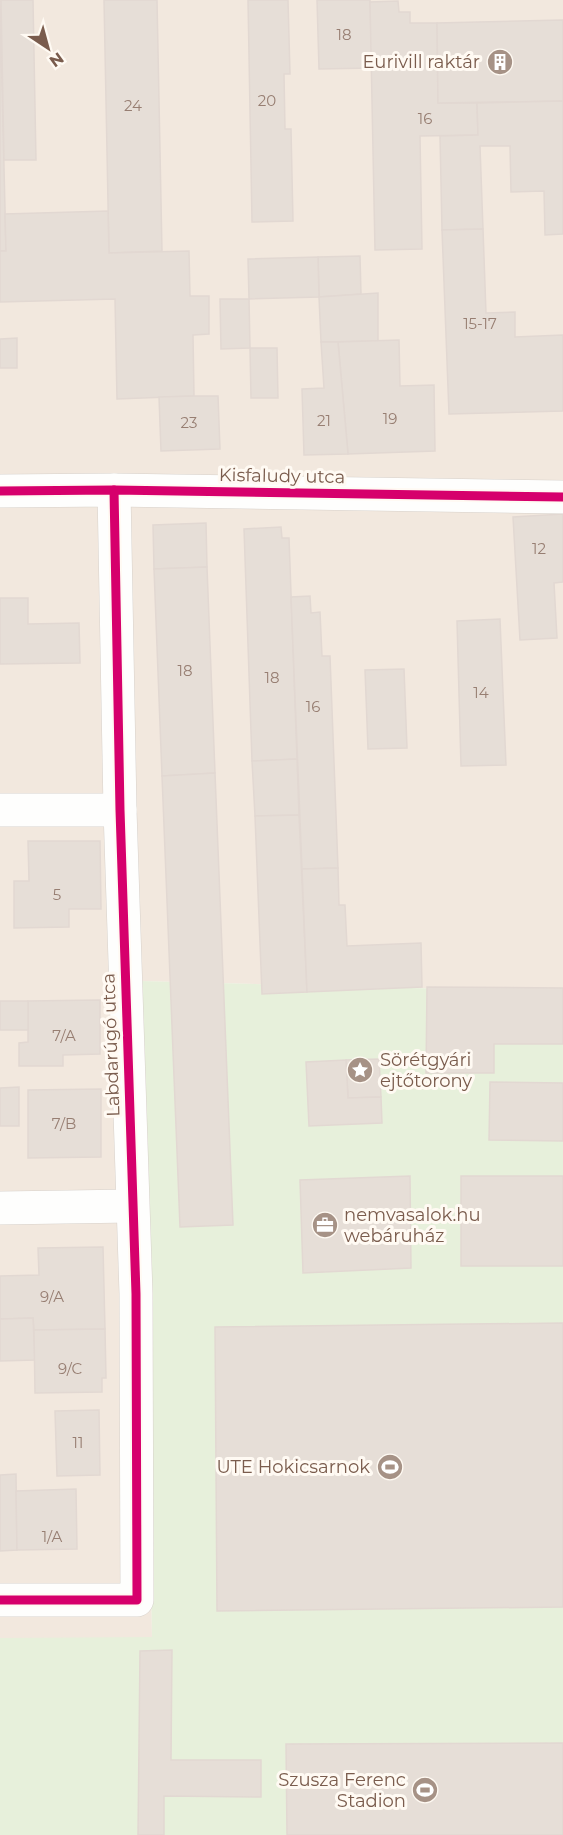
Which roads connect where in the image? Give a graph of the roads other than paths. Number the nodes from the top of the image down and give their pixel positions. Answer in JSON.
{"nodes":[{"id":1,"x":114,"y":490,"type":"junction"},
{"id":2,"x":0,"y":491,"type":"edge"},
{"id":3,"x":563,"y":496,"type":"edge"},
{"id":4,"x":0,"y":810,"type":"edge"},
{"id":5,"x":120,"y":810,"type":"junction"},
{"id":6,"x":132,"y":1206,"type":"junction"},
{"id":7,"x":0,"y":1208,"type":"edge"},
{"id":8,"x":0,"y":1600,"type":"edge"}],
"edges":[{"from":1,"to":2,"type":"street","name":"Kisfaludy utca"},
{"from":1,"to":3,"type":"street","name":"Kisfaludy utca"},
{"from":1,"to":5,"type":"street","name":"Labdarúgó utca"},
{"from":4,"to":5,"type":"street"},
{"from":5,"to":6,"type":"street","name":"Labdarúgó utca"},
{"from":6,"to":7,"type":"street"},
{"from":6,"to":8,"type":"street","name":"Labdarúgó utca"}]}
